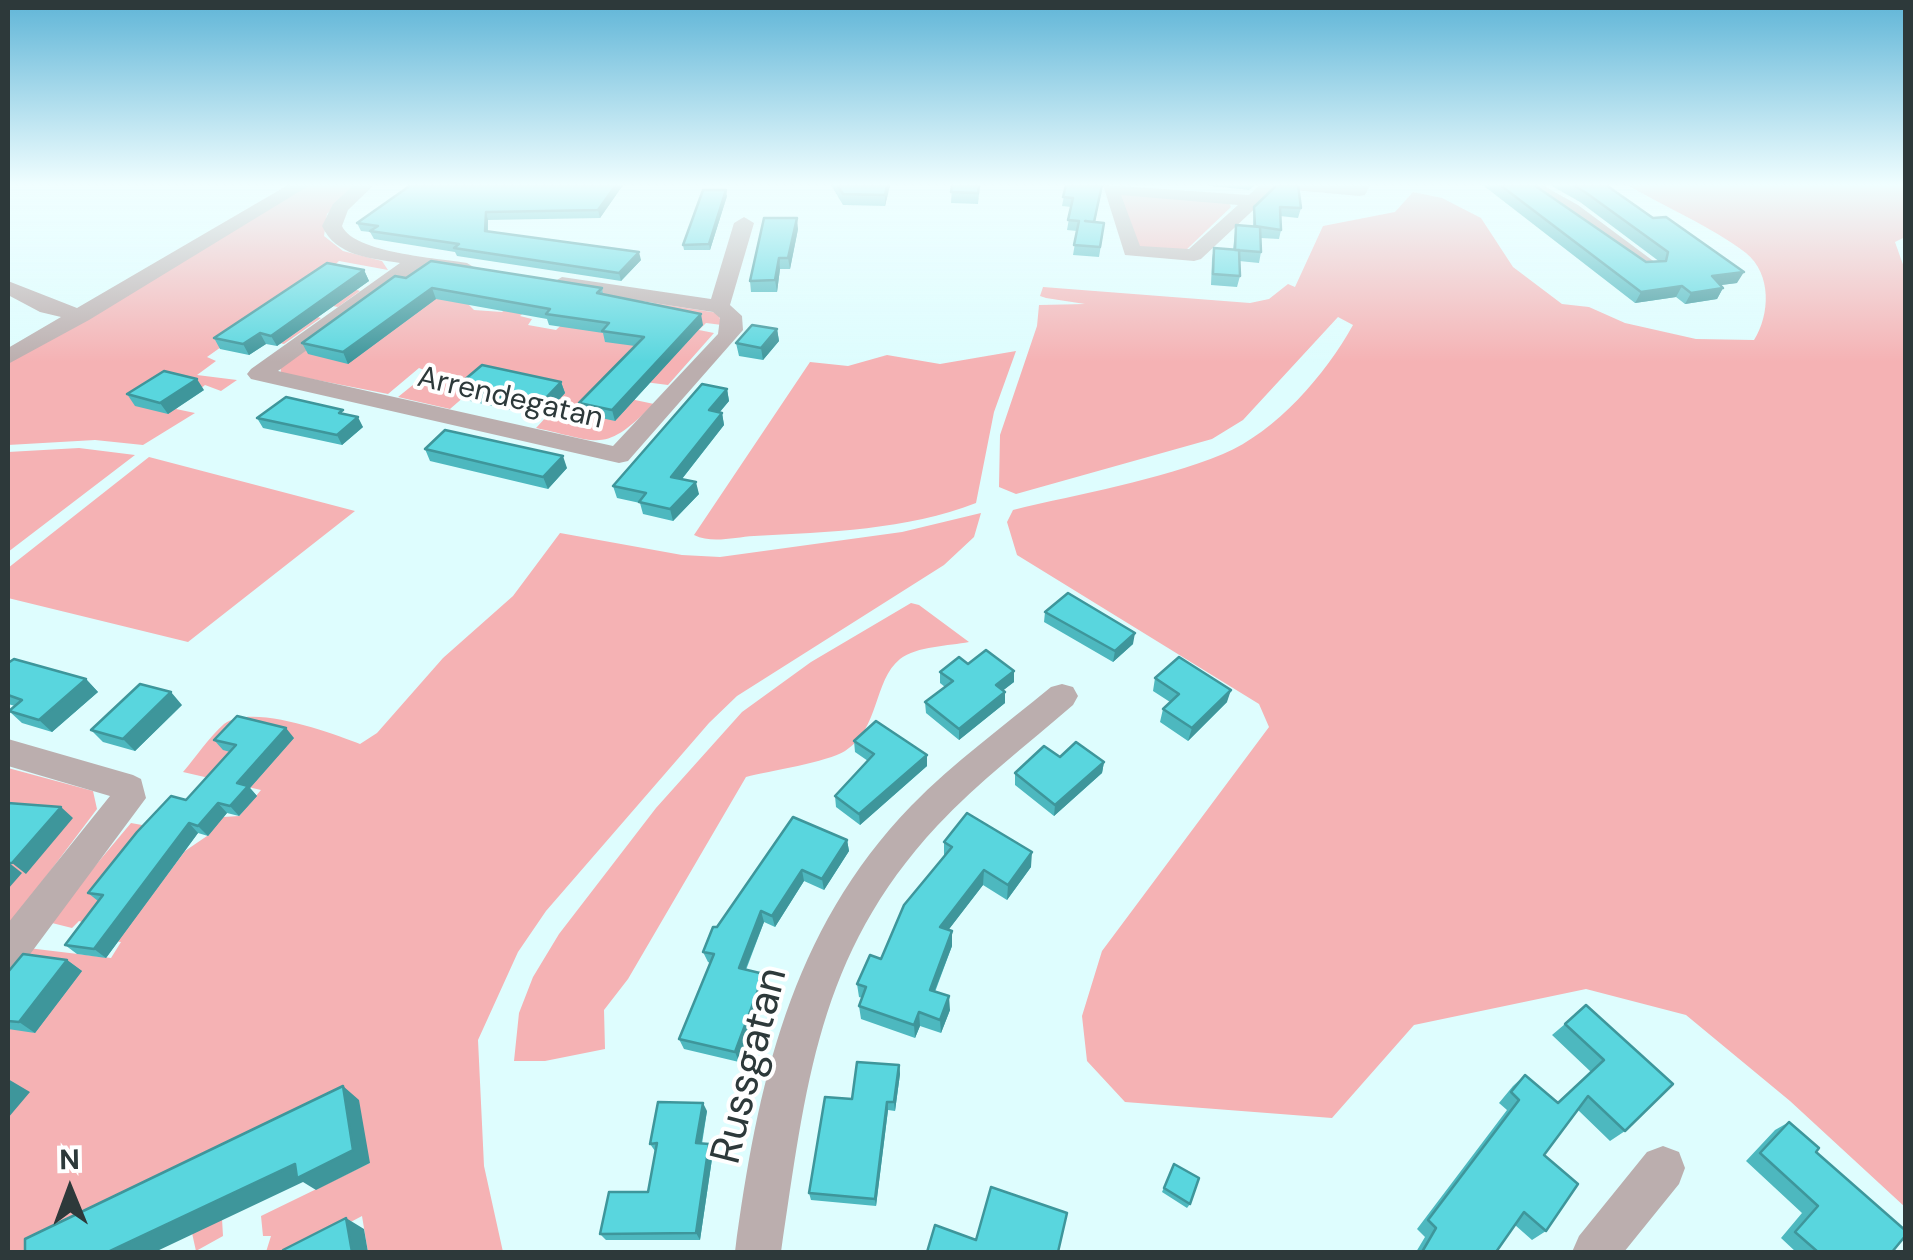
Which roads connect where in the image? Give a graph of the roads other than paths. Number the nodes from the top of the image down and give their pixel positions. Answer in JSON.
{"nodes":[{"id":1,"x":201,"y":244,"type":"edge"},
{"id":2,"x":346,"y":244,"type":"edge"},
{"id":3,"x":738,"y":244,"type":"edge"},
{"id":4,"x":1129,"y":244,"type":"edge"},
{"id":5,"x":1206,"y":244,"type":"edge"},
{"id":6,"x":1620,"y":244,"type":"edge"},
{"id":7,"x":416,"y":261,"type":"junction"},
{"id":8,"x":1650,"y":266,"type":"edge"},
{"id":9,"x":491,"y":272,"type":"edge"},
{"id":10,"x":540,"y":280,"type":"edge"},
{"id":11,"x":8,"y":287,"type":"edge"},
{"id":12,"x":719,"y":307,"type":"junction"},
{"id":13,"x":81,"y":315,"type":"junction"},
{"id":14,"x":8,"y":357,"type":"edge"},
{"id":15,"x":1062,"y":696,"type":"dead end"},
{"id":16,"x":8,"y":752,"type":"edge"},
{"id":17,"x":8,"y":952,"type":"edge"},
{"id":18,"x":1663,"y":1168,"type":"dead end"},
{"id":19,"x":758,"y":1252,"type":"edge"},
{"id":20,"x":1595,"y":1252,"type":"edge"}],
"edges":[{"from":1,"to":13,"type":"street"},
{"from":2,"to":7,"type":"street"},
{"from":3,"to":12,"type":"street"},
{"from":4,"to":5,"type":"street"},
{"from":6,"to":8,"type":"street"},
{"from":7,"to":9,"type":"street"},
{"from":7,"to":12,"type":"street","name":"Arrendegatan"},
{"from":10,"to":12,"type":"street"},
{"from":11,"to":13,"type":"street"},
{"from":13,"to":14,"type":"street"},
{"from":15,"to":19,"type":"street","name":"Russgatan"},
{"from":16,"to":17,"type":"street"},
{"from":18,"to":20,"type":"street"}]}
